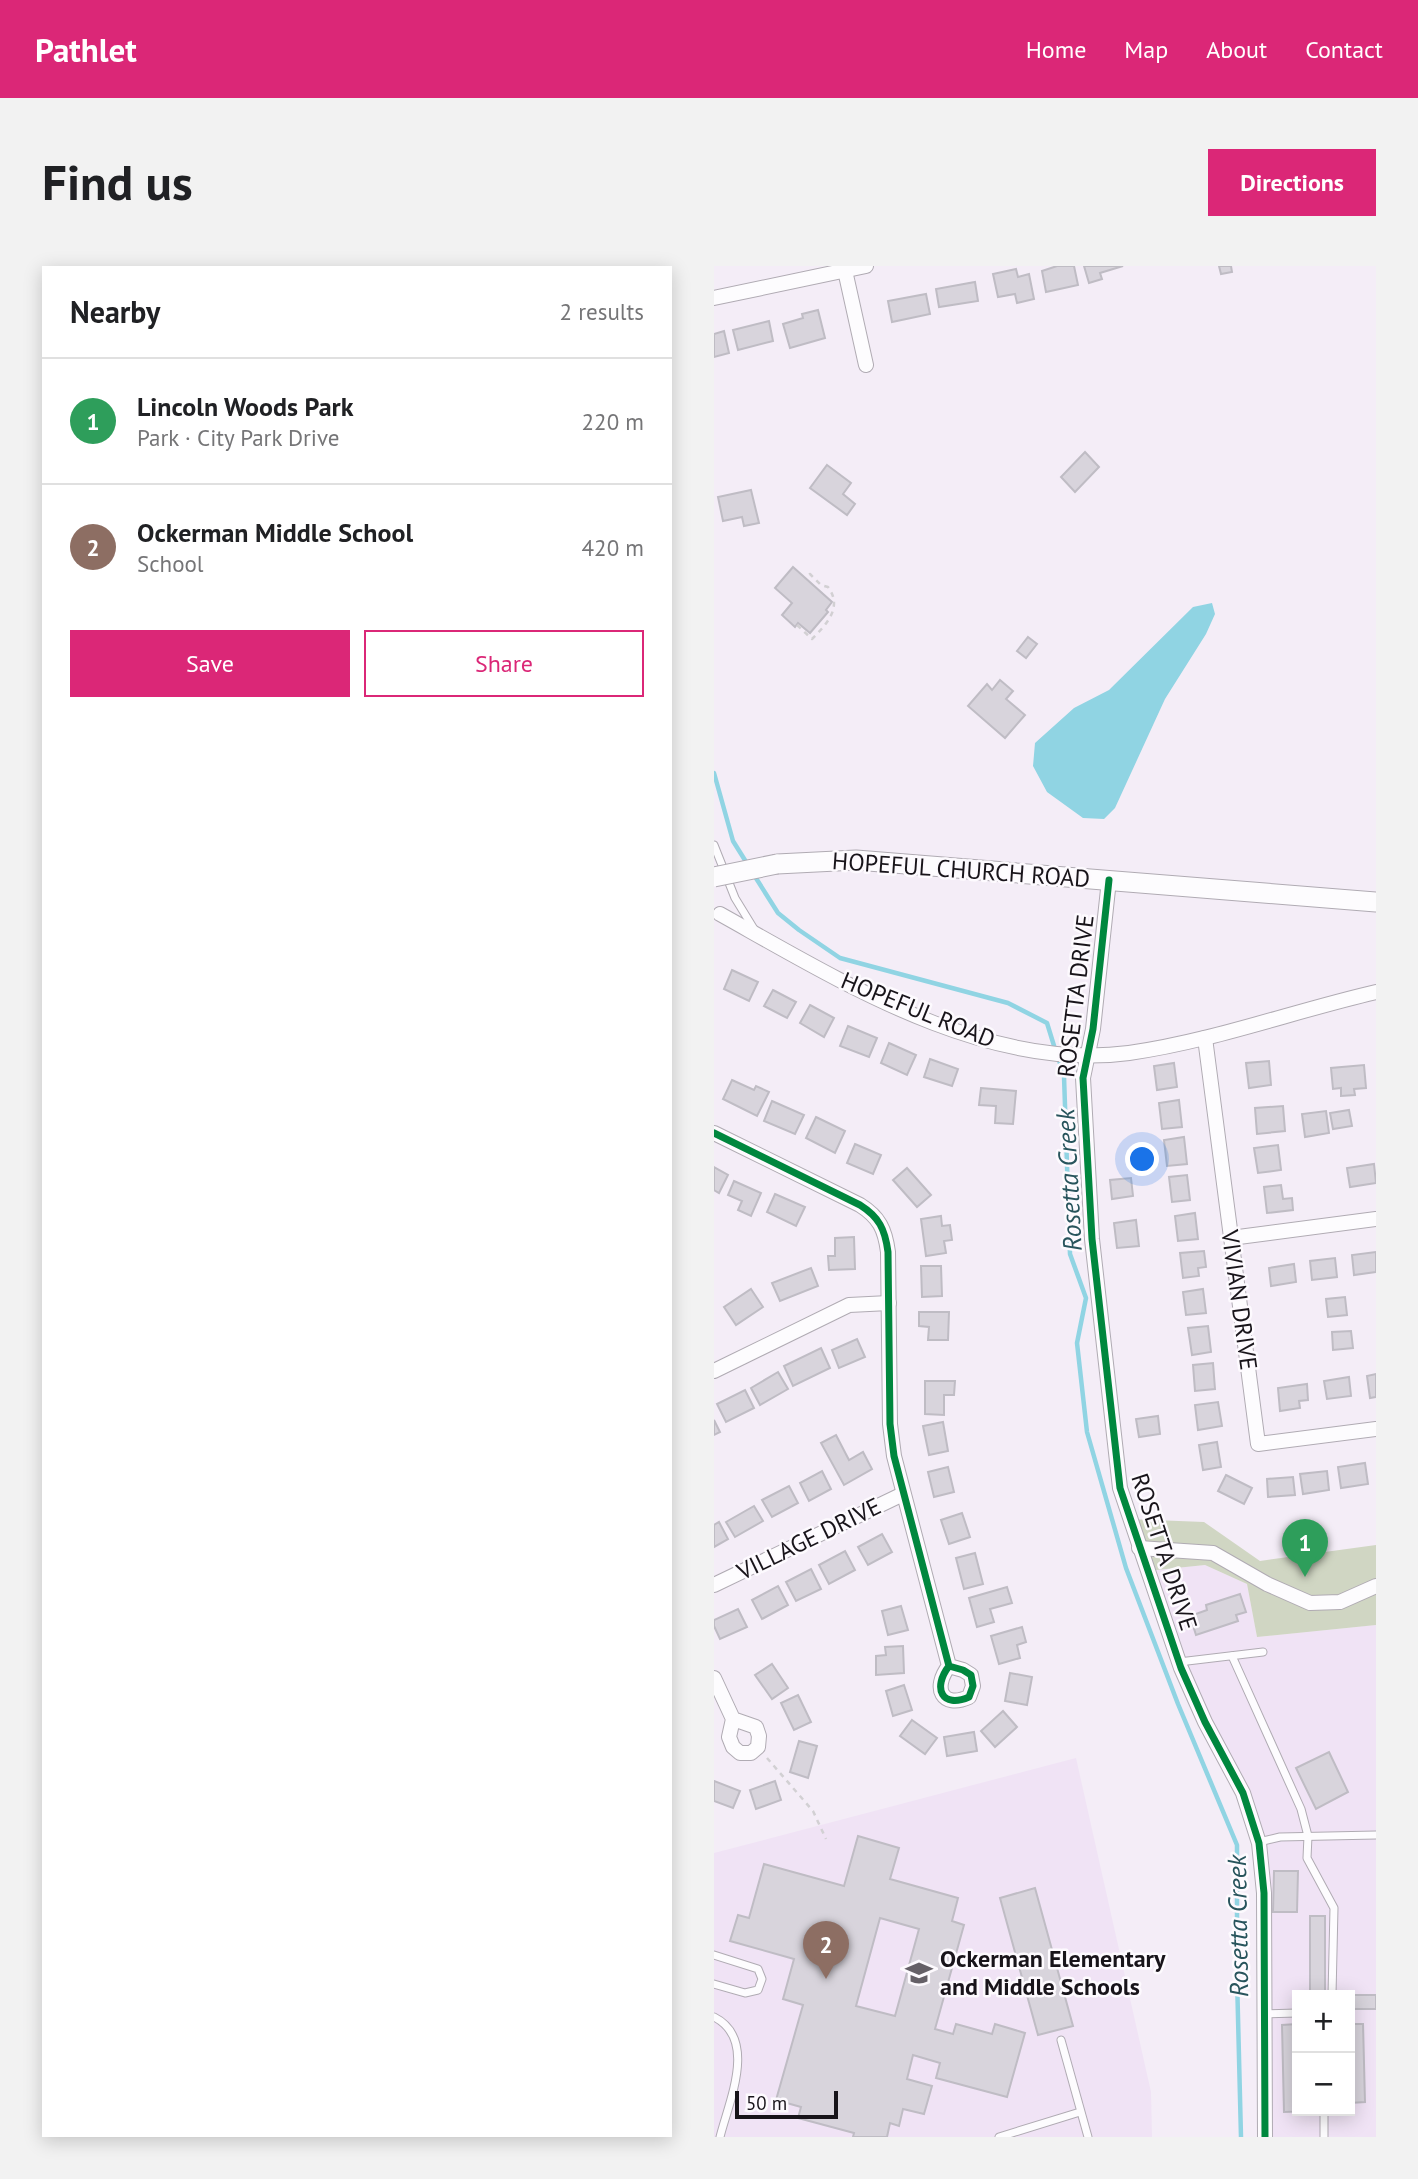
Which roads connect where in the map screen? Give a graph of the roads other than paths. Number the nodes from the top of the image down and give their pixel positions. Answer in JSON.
{"nodes":[{"id":1,"x":866,"y":266,"type":"edge"},
{"id":2,"x":845,"y":268,"type":"edge"},
{"id":3,"x":714,"y":298,"type":"edge"},
{"id":4,"x":866,"y":365,"type":"dead end"},
{"id":5,"x":714,"y":845,"type":"edge"},
{"id":6,"x":714,"y":877,"type":"edge"},
{"id":7,"x":1109,"y":880,"type":"junction"},
{"id":8,"x":1376,"y":902,"type":"edge"},
{"id":9,"x":720,"y":914,"type":"dead end"},
{"id":10,"x":757,"y":935,"type":"junction"},
{"id":11,"x":1376,"y":992,"type":"edge"},
{"id":12,"x":1205,"y":1038,"type":"junction"},
{"id":13,"x":1086,"y":1055,"type":"junction"},
{"id":14,"x":714,"y":1133,"type":"edge"},
{"id":15,"x":1376,"y":1219,"type":"edge"},
{"id":16,"x":1231,"y":1238,"type":"junction"},
{"id":17,"x":889,"y":1303,"type":"junction"},
{"id":18,"x":714,"y":1371,"type":"edge"},
{"id":19,"x":1376,"y":1429,"type":"edge"},
{"id":20,"x":903,"y":1494,"type":"junction"},
{"id":21,"x":1139,"y":1548,"type":"junction"},
{"id":22,"x":714,"y":1585,"type":"edge"},
{"id":23,"x":1376,"y":1586,"type":"edge"},
{"id":24,"x":1263,"y":1652,"type":"dead end"},
{"id":25,"x":1232,"y":1656,"type":"junction"},
{"id":26,"x":1179,"y":1662,"type":"junction"},
{"id":27,"x":948,"y":1666,"type":"dead end"},
{"id":28,"x":714,"y":1678,"type":"edge"},
{"id":29,"x":733,"y":1719,"type":"junction"},
{"id":30,"x":1308,"y":1836,"type":"junction"},
{"id":31,"x":1376,"y":1836,"type":"edge"},
{"id":32,"x":1258,"y":1843,"type":"junction"},
{"id":33,"x":714,"y":1955,"type":"edge"},
{"id":34,"x":714,"y":1984,"type":"edge"},
{"id":35,"x":1332,"y":1990,"type":"edge"},
{"id":36,"x":1292,"y":2013,"type":"edge"},
{"id":37,"x":1264,"y":2014,"type":"junction"},
{"id":38,"x":714,"y":2017,"type":"edge"},
{"id":39,"x":1061,"y":2040,"type":"dead end"},
{"id":40,"x":1080,"y":2112,"type":"junction"},
{"id":41,"x":1324,"y":2116,"type":"edge"},
{"id":42,"x":720,"y":2137,"type":"edge"},
{"id":43,"x":999,"y":2137,"type":"edge"},
{"id":44,"x":1088,"y":2137,"type":"edge"},
{"id":45,"x":1265,"y":2137,"type":"edge"},
{"id":46,"x":1324,"y":2137,"type":"edge"}],
"edges":[{"from":1,"to":2,"type":"street"},
{"from":2,"to":3,"type":"street"},
{"from":2,"to":4,"type":"street"},
{"from":5,"to":10,"type":"lane"},
{"from":6,"to":7,"type":"main road","name":"HOPEFUL CHURCH ROAD","bridge":true},
{"from":7,"to":8,"type":"main road","name":"HOPEFUL CHURCH ROAD"},
{"from":7,"to":13,"type":"street","name":"ROSETTA DRIVE"},
{"from":9,"to":10,"type":"street","name":"HOPEFUL ROAD"},
{"from":10,"to":13,"type":"street","name":"HOPEFUL ROAD"},
{"from":11,"to":12,"type":"street","name":"HOPEFUL ROAD"},
{"from":12,"to":13,"type":"street","name":"HOPEFUL ROAD"},
{"from":12,"to":16,"type":"street","name":"VIVIAN DRIVE"},
{"from":13,"to":21,"type":"street","name":"ROSETTA DRIVE"},
{"from":14,"to":17,"type":"street"},
{"from":15,"to":16,"type":"street"},
{"from":16,"to":19,"type":"street","name":"VIVIAN DRIVE"},
{"from":17,"to":18,"type":"street"},
{"from":17,"to":20,"type":"street"},
{"from":20,"to":22,"type":"street","name":"VILLAGE DRIVE"},
{"from":20,"to":27,"type":"street"},
{"from":21,"to":23,"type":"street"},
{"from":21,"to":26,"type":"street","name":"ROSETTA DRIVE"},
{"from":24,"to":25,"type":"lane"},
{"from":25,"to":26,"type":"lane"},
{"from":25,"to":30,"type":"lane"},
{"from":26,"to":32,"type":"street","name":"ROSETTA DRIVE"},
{"from":28,"to":29,"type":"street"},
{"from":29,"to":29,"type":"street"},
{"from":30,"to":31,"type":"lane"},
{"from":30,"to":32,"type":"lane"},
{"from":30,"to":35,"type":"lane"},
{"from":32,"to":37,"type":"street","name":"ROSETTA DRIVE"},
{"from":33,"to":34,"type":"lane"},
{"from":36,"to":37,"type":"lane"},
{"from":37,"to":45,"type":"street","name":"ROSETTA DRIVE"},
{"from":38,"to":42,"type":"lane"},
{"from":39,"to":40,"type":"lane"},
{"from":40,"to":43,"type":"lane"},
{"from":40,"to":44,"type":"lane"},
{"from":41,"to":46,"type":"lane"}]}
